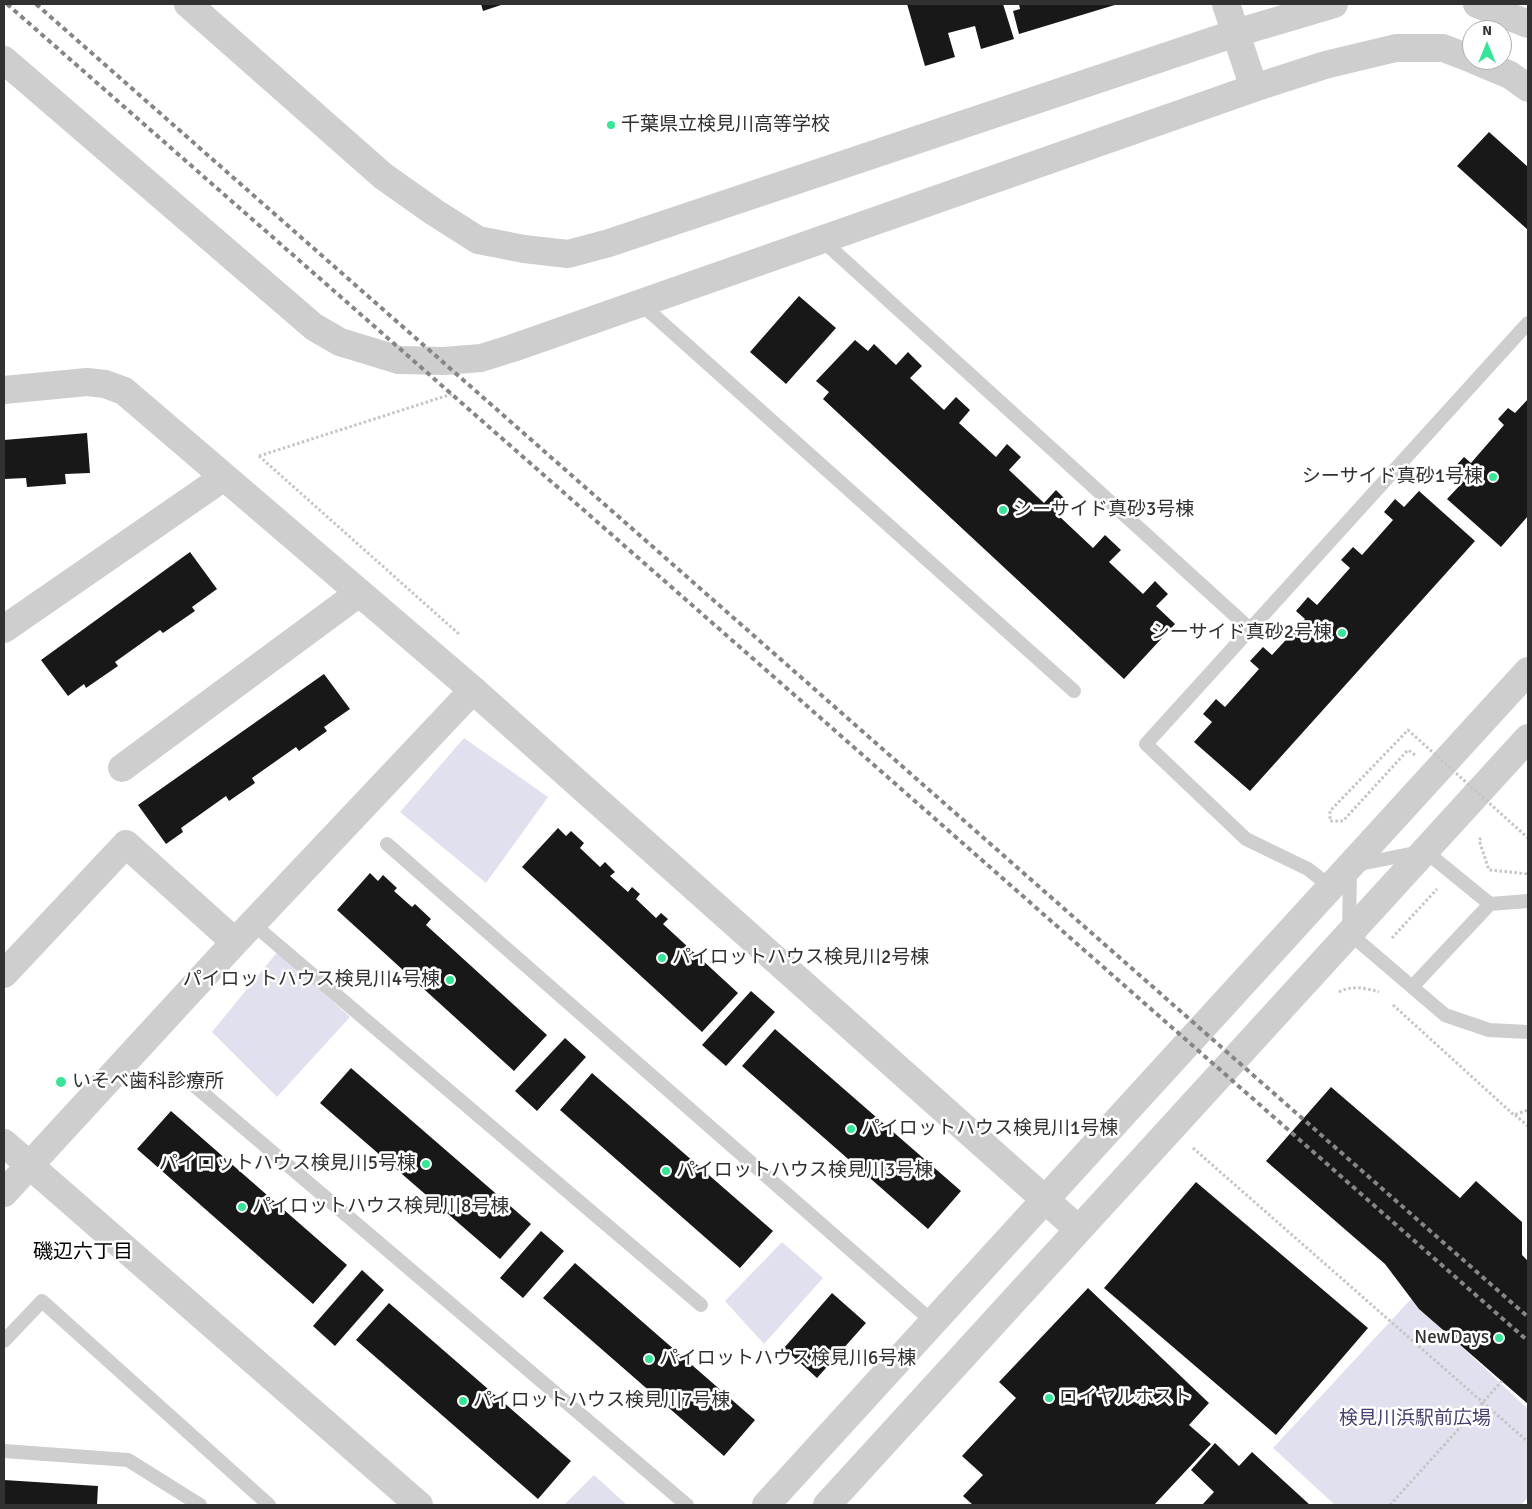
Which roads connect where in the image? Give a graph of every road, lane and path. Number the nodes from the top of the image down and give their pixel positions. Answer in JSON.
{"nodes":[{"id":1,"x":188,"y":4,"type":"edge"},
{"id":2,"x":1226,"y":4,"type":"edge"},
{"id":3,"x":1334,"y":4,"type":"edge"},
{"id":4,"x":1477,"y":4,"type":"edge"},
{"id":5,"x":1528,"y":24,"type":"edge"},
{"id":6,"x":1236,"y":34,"type":"junction"},
{"id":7,"x":1462,"y":56,"type":"edge"},
{"id":8,"x":4,"y":60,"type":"edge"},
{"id":9,"x":1499,"y":70,"type":"edge"},
{"id":10,"x":1254,"y":88,"type":"junction"},
{"id":11,"x":1528,"y":88,"type":"edge"},
{"id":12,"x":822,"y":240,"type":"junction"},
{"id":13,"x":640,"y":303,"type":"junction"},
{"id":14,"x":1528,"y":323,"type":"edge"},
{"id":15,"x":4,"y":390,"type":"edge"},
{"id":16,"x":452,"y":394,"type":"dead end"},
{"id":17,"x":224,"y":477,"type":"junction"},
{"id":18,"x":359,"y":593,"type":"junction"},
{"id":19,"x":1250,"y":629,"type":"junction"},
{"id":20,"x":4,"y":630,"type":"edge"},
{"id":21,"x":465,"y":640,"type":"dead end"},
{"id":22,"x":1528,"y":671,"type":"edge"},
{"id":23,"x":473,"y":690,"type":"junction"},
{"id":24,"x":1074,"y":691,"type":"dead end"},
{"id":25,"x":1528,"y":738,"type":"edge"},
{"id":26,"x":1415,"y":755,"type":"dead end"},
{"id":27,"x":122,"y":768,"type":"dead end"},
{"id":28,"x":1528,"y":838,"type":"edge"},
{"id":29,"x":1479,"y":840,"type":"dead end"},
{"id":30,"x":386,"y":844,"type":"dead end"},
{"id":31,"x":1425,"y":851,"type":"junction"},
{"id":32,"x":1350,"y":866,"type":"junction"},
{"id":33,"x":1528,"y":874,"type":"edge"},
{"id":34,"x":1331,"y":887,"type":"junction"},
{"id":35,"x":1437,"y":889,"type":"dead end"},
{"id":36,"x":1528,"y":901,"type":"edge"},
{"id":37,"x":1490,"y":904,"type":"junction"},
{"id":38,"x":244,"y":933,"type":"junction"},
{"id":39,"x":1349,"y":933,"type":"junction"},
{"id":40,"x":1390,"y":940,"type":"dead end"},
{"id":41,"x":4,"y":974,"type":"edge"},
{"id":42,"x":1412,"y":987,"type":"junction"},
{"id":43,"x":1336,"y":994,"type":"dead end"},
{"id":44,"x":1385,"y":998,"type":"dead end"},
{"id":45,"x":1392,"y":1005,"type":"dead end"},
{"id":46,"x":1528,"y":1032,"type":"edge"},
{"id":47,"x":190,"y":1082,"type":"dead end"},
{"id":48,"x":1528,"y":1110,"type":"edge"},
{"id":49,"x":1514,"y":1115,"type":"junction"},
{"id":50,"x":1528,"y":1126,"type":"edge"},
{"id":51,"x":4,"y":1142,"type":"edge"},
{"id":52,"x":1186,"y":1155,"type":"dead end"},
{"id":53,"x":29,"y":1165,"type":"junction"},
{"id":54,"x":4,"y":1193,"type":"edge"},
{"id":55,"x":1044,"y":1200,"type":"junction"},
{"id":56,"x":1078,"y":1229,"type":"junction"},
{"id":57,"x":701,"y":1305,"type":"dead end"},
{"id":58,"x":933,"y":1322,"type":"junction"},
{"id":59,"x":4,"y":1341,"type":"edge"},
{"id":60,"x":1502,"y":1381,"type":"dead end"},
{"id":61,"x":1483,"y":1402,"type":"junction"},
{"id":62,"x":1528,"y":1442,"type":"edge"},
{"id":63,"x":4,"y":1451,"type":"edge"},
{"id":64,"x":200,"y":1505,"type":"edge"},
{"id":65,"x":269,"y":1505,"type":"edge"},
{"id":66,"x":419,"y":1505,"type":"edge"},
{"id":67,"x":687,"y":1505,"type":"edge"},
{"id":68,"x":766,"y":1505,"type":"edge"},
{"id":69,"x":826,"y":1505,"type":"edge"},
{"id":70,"x":1390,"y":1505,"type":"edge"}],
"edges":[{"from":1,"to":6,"type":"street"},
{"from":2,"to":6,"type":"street"},
{"from":3,"to":6,"type":"street"},
{"from":4,"to":5,"type":"street"},
{"from":6,"to":10,"type":"street"},
{"from":7,"to":10,"type":"street"},
{"from":8,"to":13,"type":"street"},
{"from":9,"to":11,"type":"street"},
{"from":10,"to":12,"type":"street"},
{"from":12,"to":13,"type":"street"},
{"from":12,"to":19,"type":"lane"},
{"from":13,"to":24,"type":"lane"},
{"from":14,"to":19,"type":"lane"},
{"from":15,"to":17,"type":"street"},
{"from":16,"to":21,"type":"path"},
{"from":17,"to":18,"type":"street"},
{"from":17,"to":20,"type":"street"},
{"from":18,"to":23,"type":"street"},
{"from":18,"to":27,"type":"street"},
{"from":19,"to":34,"type":"lane"},
{"from":22,"to":32,"type":"street"},
{"from":23,"to":38,"type":"street"},
{"from":23,"to":55,"type":"street"},
{"from":25,"to":31,"type":"street"},
{"from":26,"to":28,"type":"path","bridge":true},
{"from":29,"to":33,"type":"path"},
{"from":30,"to":58,"type":"lane"},
{"from":31,"to":32,"type":"lane"},
{"from":31,"to":37,"type":"lane"},
{"from":31,"to":39,"type":"street"},
{"from":32,"to":34,"type":"street"},
{"from":32,"to":39,"type":"lane"},
{"from":34,"to":55,"type":"street"},
{"from":35,"to":40,"type":"path"},
{"from":36,"to":37,"type":"lane"},
{"from":37,"to":42,"type":"lane"},
{"from":38,"to":41,"type":"street"},
{"from":38,"to":53,"type":"street"},
{"from":38,"to":57,"type":"lane"},
{"from":39,"to":42,"type":"lane"},
{"from":39,"to":56,"type":"street"},
{"from":42,"to":46,"type":"lane"},
{"from":43,"to":44,"type":"path"},
{"from":45,"to":49,"type":"path"},
{"from":47,"to":67,"type":"lane"},
{"from":48,"to":49,"type":"path"},
{"from":49,"to":50,"type":"path"},
{"from":51,"to":53,"type":"street"},
{"from":52,"to":61,"type":"path"},
{"from":53,"to":54,"type":"street"},
{"from":53,"to":66,"type":"street"},
{"from":55,"to":56,"type":"street"},
{"from":55,"to":58,"type":"street"},
{"from":56,"to":69,"type":"street"},
{"from":58,"to":68,"type":"street"},
{"from":59,"to":65,"type":"lane"},
{"from":60,"to":61,"type":"path"},
{"from":61,"to":62,"type":"path"},
{"from":61,"to":70,"type":"path"},
{"from":63,"to":64,"type":"lane"}]}
